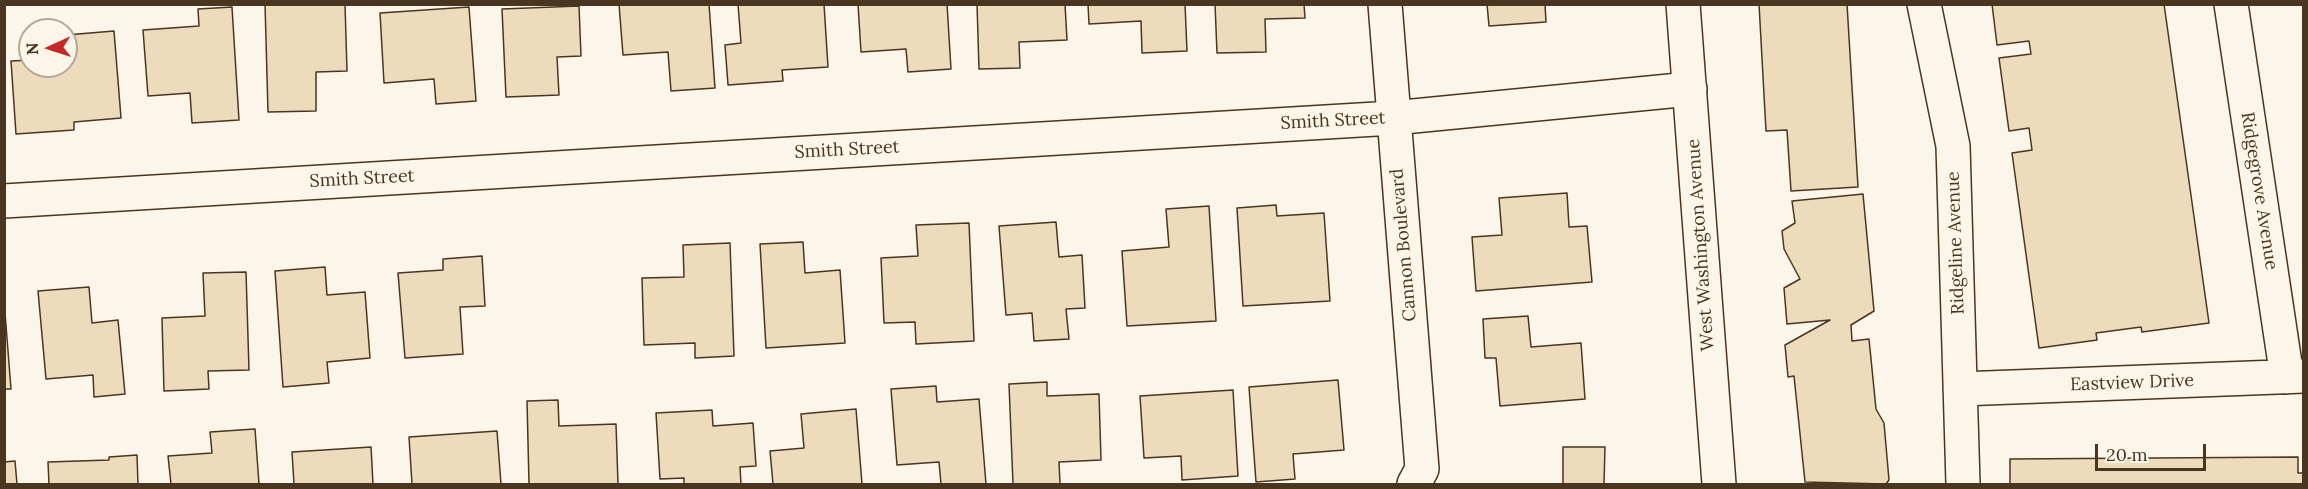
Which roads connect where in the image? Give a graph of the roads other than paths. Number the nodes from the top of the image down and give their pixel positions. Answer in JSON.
{"nodes":[{"id":1,"x":1385,"y":4,"type":"edge"},
{"id":2,"x":1683,"y":4,"type":"edge"},
{"id":3,"x":1924,"y":4,"type":"edge"},
{"id":4,"x":2231,"y":4,"type":"edge"},
{"id":5,"x":1689,"y":89,"type":"junction"},
{"id":6,"x":1393,"y":118,"type":"junction"},
{"id":7,"x":4,"y":201,"type":"edge"},
{"id":8,"x":2295,"y":376,"type":"edge"},
{"id":9,"x":1960,"y":389,"type":"junction"},
{"id":10,"x":1414,"y":484,"type":"edge"},
{"id":11,"x":1719,"y":484,"type":"edge"},
{"id":12,"x":1963,"y":484,"type":"edge"}],
"edges":[{"from":1,"to":6,"type":"street","name":"Cannon Boulevard"},
{"from":2,"to":5,"type":"street","name":"West Washington Avenue"},
{"from":3,"to":9,"type":"street","name":"Ridgeline Avenue"},
{"from":4,"to":8,"type":"street","name":"Ridgegrove Avenue"},
{"from":5,"to":6,"type":"street","name":"Smith Street"},
{"from":5,"to":11,"type":"street","name":"West Washington Avenue"},
{"from":6,"to":7,"type":"street","name":"Smith Street"},
{"from":6,"to":10,"type":"street","name":"Cannon Boulevard"},
{"from":8,"to":9,"type":"street","name":"Eastview Drive"},
{"from":9,"to":12,"type":"street","name":"Ridgeline Avenue"}]}
